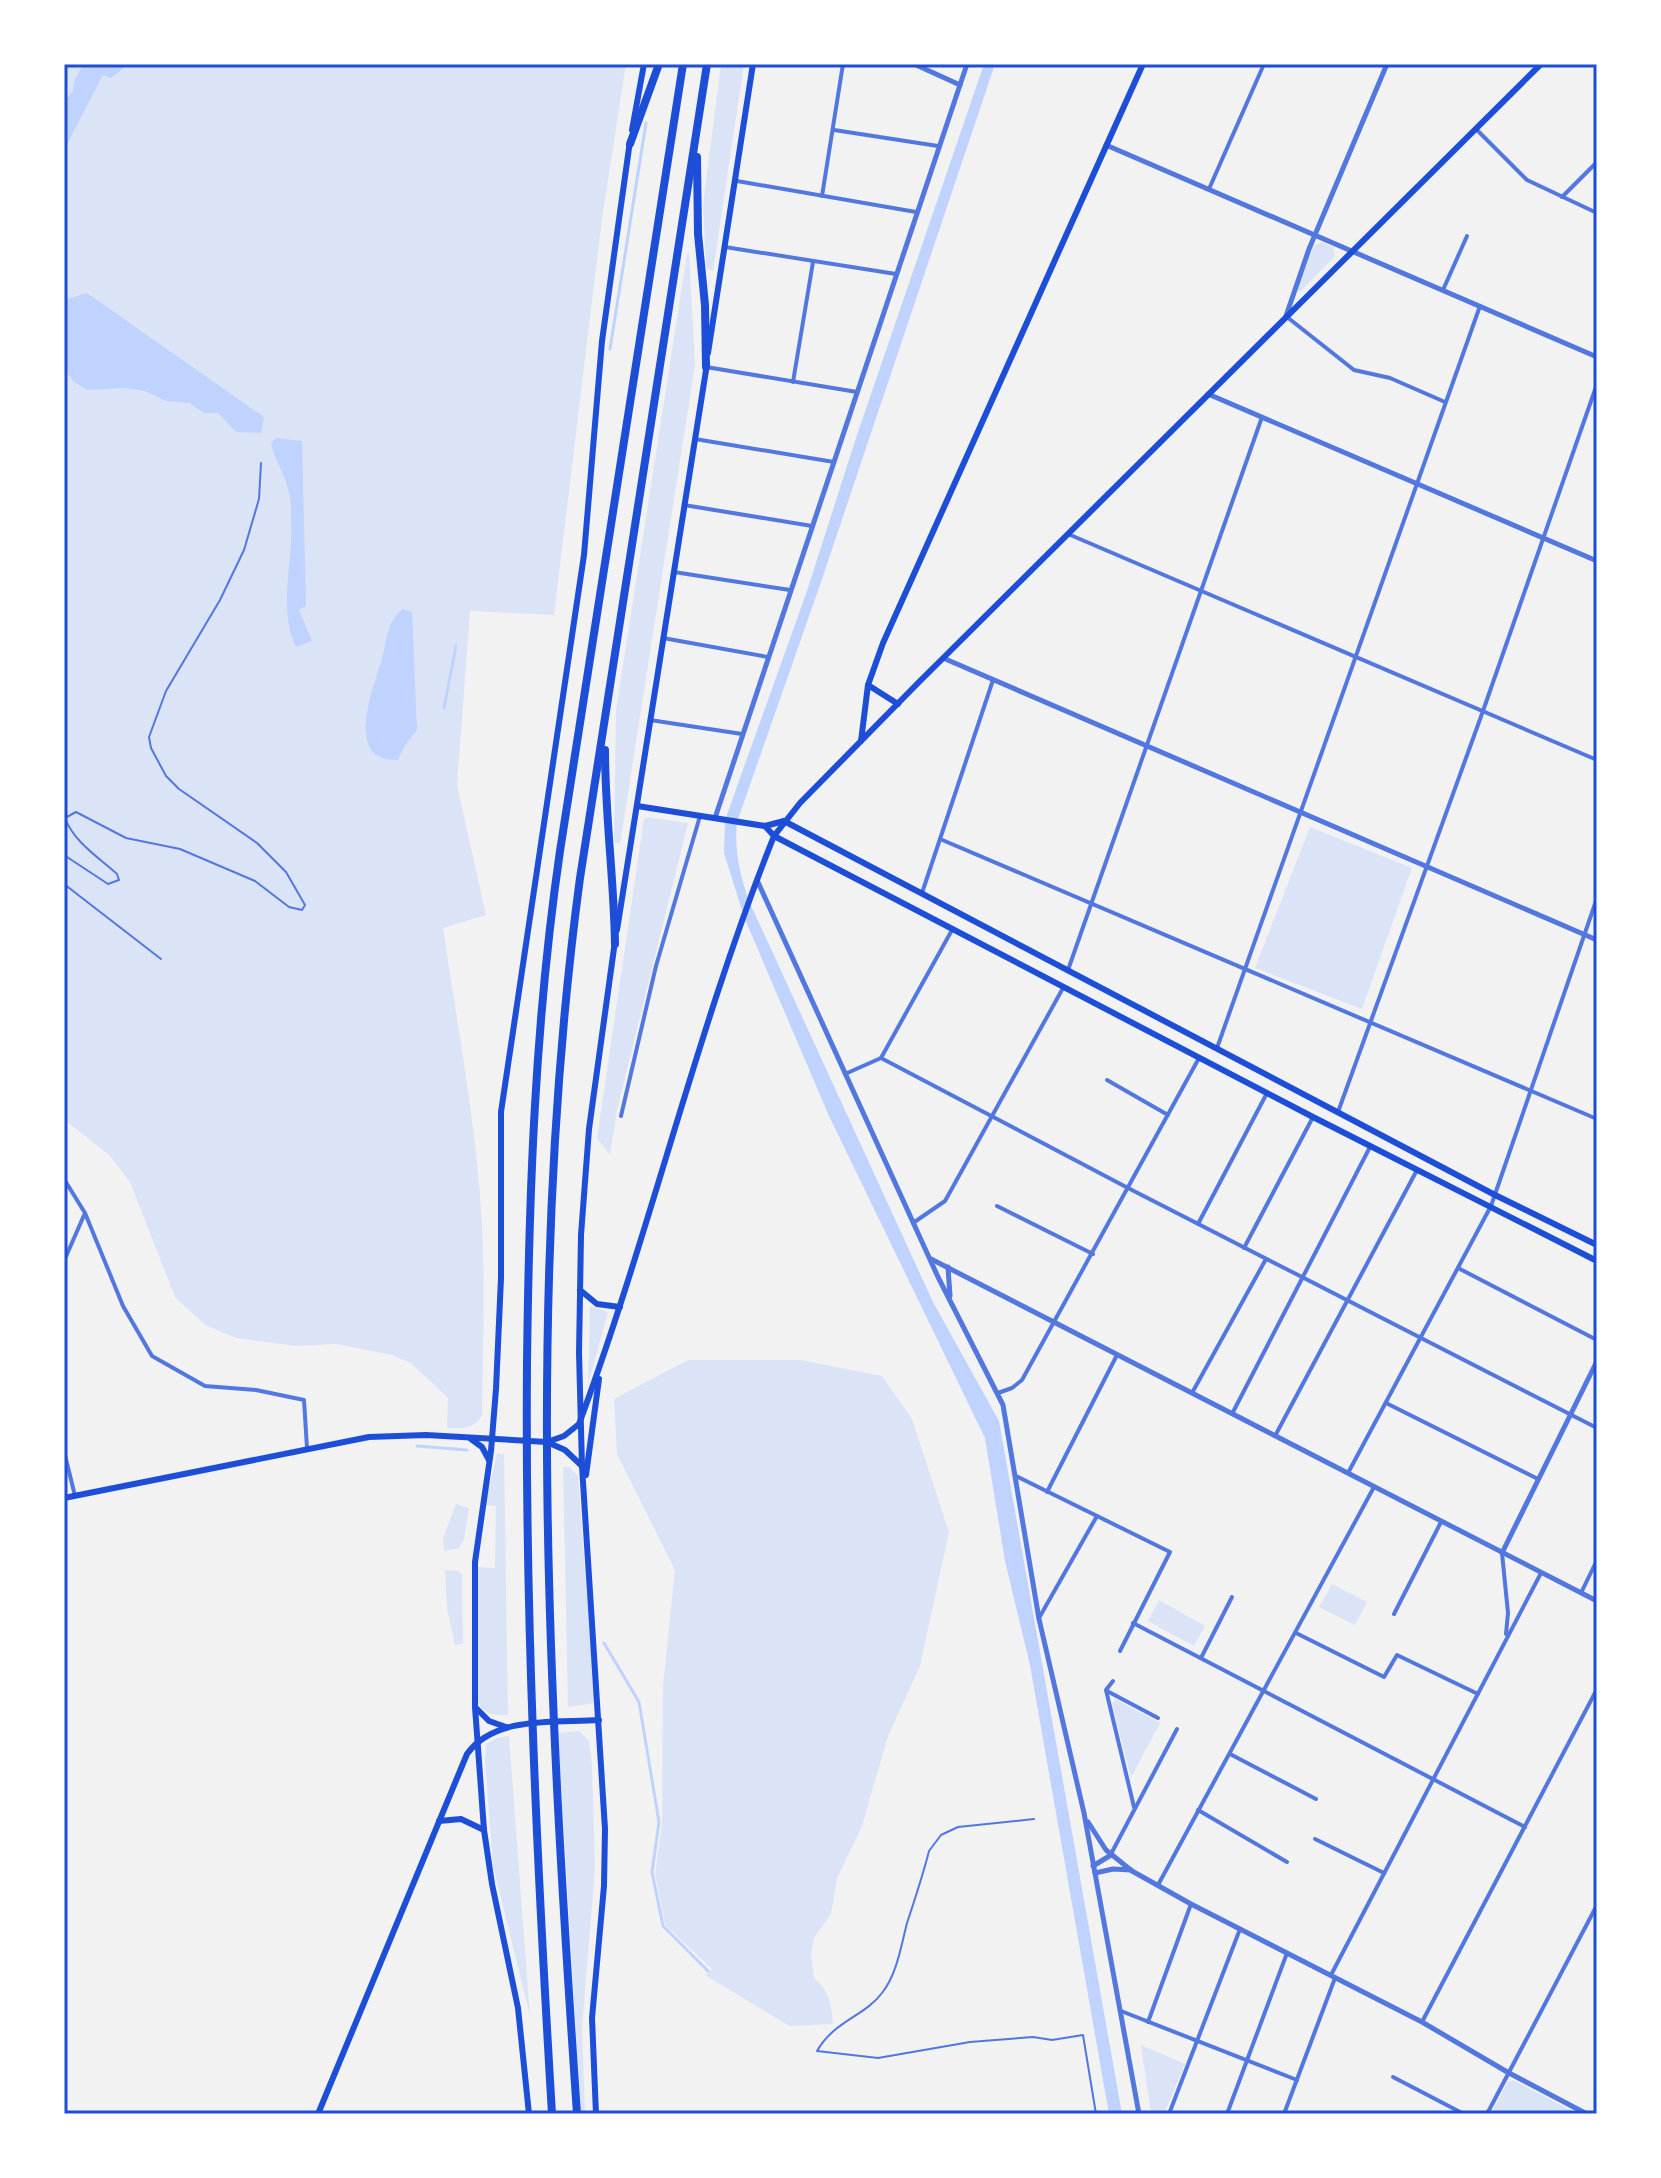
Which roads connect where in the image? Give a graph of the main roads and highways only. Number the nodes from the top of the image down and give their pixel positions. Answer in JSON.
{"nodes":[{"id":1,"x":644,"y":64,"type":"edge"},
{"id":2,"x":659,"y":64,"type":"edge"},
{"id":3,"x":683,"y":64,"type":"edge"},
{"id":4,"x":707,"y":64,"type":"edge"},
{"id":5,"x":753,"y":64,"type":"edge"},
{"id":6,"x":1143,"y":64,"type":"edge"},
{"id":7,"x":1541,"y":64,"type":"edge"},
{"id":8,"x":697,"y":128,"type":"junction"},
{"id":9,"x":630,"y":144,"type":"junction"},
{"id":10,"x":706,"y":367,"type":"junction"},
{"id":11,"x":868,"y":685,"type":"junction"},
{"id":12,"x":898,"y":704,"type":"junction"},
{"id":13,"x":606,"y":715,"type":"junction"},
{"id":14,"x":861,"y":741,"type":"junction"},
{"id":15,"x":637,"y":806,"type":"junction"},
{"id":16,"x":784,"y":821,"type":"junction"},
{"id":17,"x":765,"y":826,"type":"junction"},
{"id":18,"x":774,"y":836,"type":"junction"},
{"id":19,"x":615,"y":944,"type":"junction"},
{"id":20,"x":1597,"y":1245,"type":"edge"},
{"id":21,"x":1597,"y":1261,"type":"edge"},
{"id":22,"x":580,"y":1290,"type":"junction"},
{"id":23,"x":620,"y":1307,"type":"junction"},
{"id":24,"x":603,"y":1360,"type":"junction"},
{"id":25,"x":579,"y":1424,"type":"junction"},
{"id":26,"x":467,"y":1437,"type":"junction"},
{"id":27,"x":493,"y":1439,"type":"junction"},
{"id":28,"x":557,"y":1442,"type":"junction"},
{"id":29,"x":489,"y":1462,"type":"junction"},
{"id":30,"x":582,"y":1466,"type":"junction"},
{"id":31,"x":64,"y":1498,"type":"edge"},
{"id":32,"x":584,"y":1502,"type":"junction"},
{"id":33,"x":475,"y":1707,"type":"junction"},
{"id":34,"x":599,"y":1720,"type":"junction"},
{"id":35,"x":495,"y":1728,"type":"junction"},
{"id":36,"x":477,"y":1743,"type":"junction"},
{"id":37,"x":439,"y":1821,"type":"junction"},
{"id":38,"x":484,"y":1830,"type":"junction"},
{"id":39,"x":318,"y":2114,"type":"edge"},
{"id":40,"x":529,"y":2114,"type":"edge"},
{"id":41,"x":552,"y":2114,"type":"edge"},
{"id":42,"x":577,"y":2114,"type":"edge"},
{"id":43,"x":596,"y":2114,"type":"edge"}],
"edges":[{"from":1,"to":9,"type":"main road"},
{"from":2,"to":9,"type":"highway"},
{"from":3,"to":41,"type":"highway"},
{"from":4,"to":8,"type":"highway"},
{"from":5,"to":10,"type":"main road"},
{"from":6,"to":11,"type":"main road"},
{"from":7,"to":12,"type":"main road"},
{"from":8,"to":10,"type":"highway"},
{"from":8,"to":13,"type":"highway"},
{"from":9,"to":27,"type":"main road"},
{"from":10,"to":15,"type":"main road"},
{"from":11,"to":12,"type":"main road"},
{"from":11,"to":14,"type":"main road"},
{"from":12,"to":14,"type":"main road"},
{"from":13,"to":19,"type":"highway"},
{"from":13,"to":42,"type":"highway"},
{"from":14,"to":16,"type":"main road"},
{"from":15,"to":17,"type":"main road"},
{"from":15,"to":19,"type":"main road"},
{"from":16,"to":17,"type":"main road"},
{"from":16,"to":18,"type":"main road"},
{"from":16,"to":20,"type":"main road"},
{"from":17,"to":18,"type":"main road"},
{"from":18,"to":21,"type":"main road"},
{"from":18,"to":23,"type":"main road"},
{"from":19,"to":22,"type":"main road"},
{"from":22,"to":23,"type":"main road"},
{"from":22,"to":25,"type":"main road"},
{"from":23,"to":24,"type":"main road"},
{"from":24,"to":25,"type":"main road"},
{"from":24,"to":32,"type":"main road"},
{"from":25,"to":28,"type":"main road"},
{"from":25,"to":30,"type":"main road"},
{"from":26,"to":27,"type":"main road"},
{"from":26,"to":29,"type":"main road"},
{"from":26,"to":31,"type":"main road"},
{"from":27,"to":28,"type":"main road"},
{"from":27,"to":29,"type":"main road"},
{"from":28,"to":30,"type":"main road"},
{"from":29,"to":33,"type":"main road"},
{"from":30,"to":32,"type":"main road"},
{"from":32,"to":34,"type":"main road"},
{"from":33,"to":35,"type":"main road"},
{"from":33,"to":36,"type":"main road"},
{"from":34,"to":35,"type":"main road"},
{"from":34,"to":43,"type":"main road"},
{"from":35,"to":36,"type":"main road"},
{"from":36,"to":37,"type":"main road"},
{"from":36,"to":38,"type":"main road"},
{"from":37,"to":38,"type":"main road"},
{"from":37,"to":39,"type":"main road"},
{"from":38,"to":40,"type":"main road"}]}
